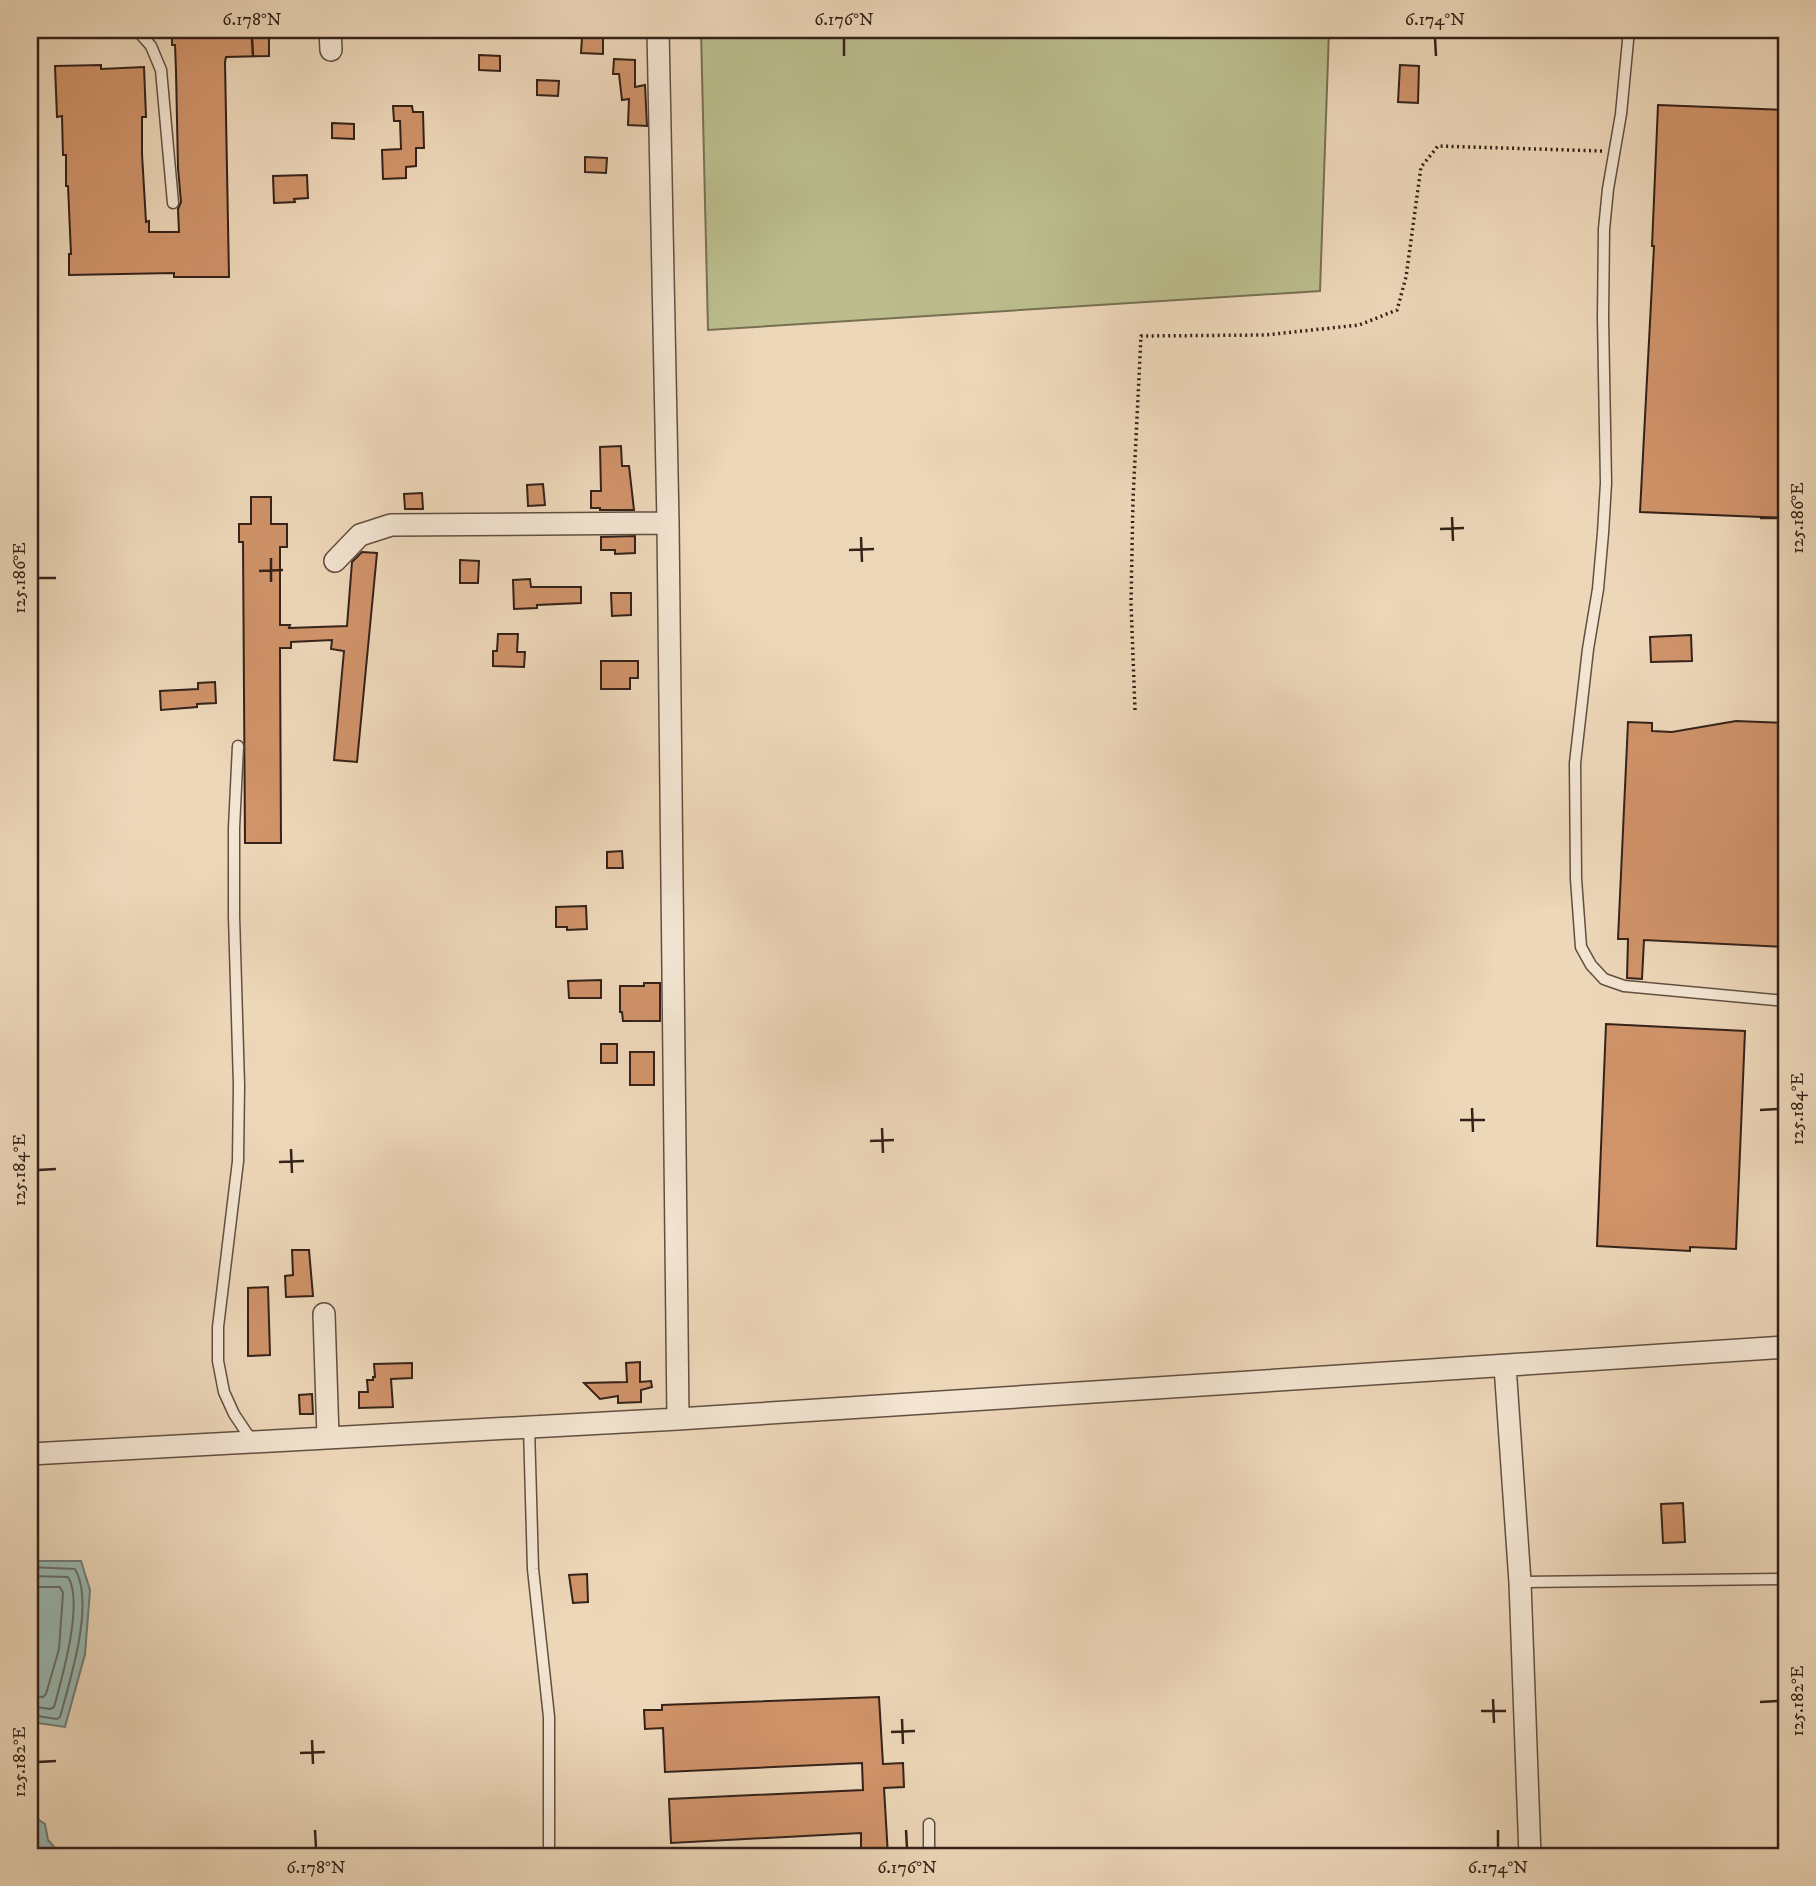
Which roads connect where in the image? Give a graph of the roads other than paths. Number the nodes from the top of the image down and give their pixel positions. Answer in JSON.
{"nodes":[{"id":1,"x":137,"y":30,"type":"edge"},
{"id":2,"x":659,"y":30,"type":"edge"},
{"id":3,"x":1629,"y":30,"type":"edge"},
{"id":4,"x":173,"y":203,"type":"dead end"},
{"id":5,"x":668,"y":523,"type":"junction"},
{"id":6,"x":335,"y":561,"type":"dead end"},
{"id":7,"x":238,"y":747,"type":"dead end"},
{"id":8,"x":1786,"y":1001,"type":"edge"},
{"id":9,"x":324,"y":1314,"type":"dead end"},
{"id":10,"x":1786,"y":1347,"type":"edge"},
{"id":11,"x":1505,"y":1366,"type":"junction"},
{"id":12,"x":678,"y":1419,"type":"junction"},
{"id":13,"x":529,"y":1427,"type":"junction"},
{"id":14,"x":328,"y":1437,"type":"junction"},
{"id":15,"x":252,"y":1443,"type":"junction"},
{"id":16,"x":30,"y":1454,"type":"edge"},
{"id":17,"x":1786,"y":1579,"type":"edge"},
{"id":18,"x":1520,"y":1582,"type":"junction"},
{"id":19,"x":929,"y":1824,"type":"dead end"},
{"id":20,"x":549,"y":1856,"type":"edge"},
{"id":21,"x":929,"y":1856,"type":"edge"},
{"id":22,"x":1530,"y":1856,"type":"edge"}],
"edges":[{"from":1,"to":4,"type":"lane"},
{"from":2,"to":5,"type":"street"},
{"from":3,"to":8,"type":"lane"},
{"from":5,"to":6,"type":"street"},
{"from":5,"to":12,"type":"street"},
{"from":7,"to":15,"type":"lane"},
{"from":9,"to":14,"type":"street"},
{"from":10,"to":11,"type":"street"},
{"from":11,"to":12,"type":"street"},
{"from":11,"to":18,"type":"street"},
{"from":12,"to":13,"type":"street"},
{"from":13,"to":14,"type":"street"},
{"from":13,"to":20,"type":"lane"},
{"from":14,"to":15,"type":"street"},
{"from":15,"to":16,"type":"street"},
{"from":17,"to":18,"type":"lane"},
{"from":18,"to":22,"type":"street"},
{"from":19,"to":21,"type":"lane"}]}
